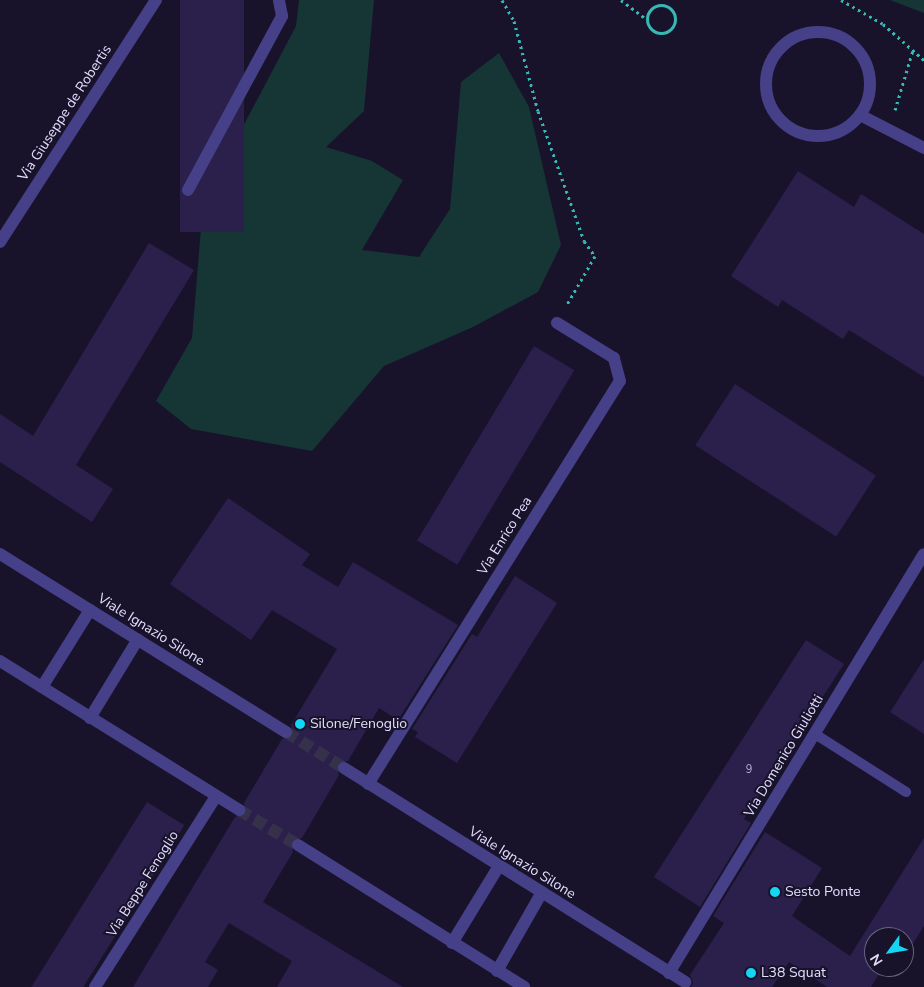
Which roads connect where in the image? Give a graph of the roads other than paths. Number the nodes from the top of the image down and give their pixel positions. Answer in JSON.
{"nodes":[{"id":1,"x":156,"y":0,"type":"edge"},
{"id":2,"x":279,"y":0,"type":"edge"},
{"id":3,"x":860,"y":115,"type":"junction"},
{"id":4,"x":924,"y":148,"type":"edge"},
{"id":5,"x":188,"y":190,"type":"dead end"},
{"id":6,"x":0,"y":242,"type":"edge"},
{"id":7,"x":557,"y":323,"type":"road end"},
{"id":8,"x":0,"y":554,"type":"edge"},
{"id":9,"x":924,"y":554,"type":"edge"},
{"id":10,"x":90,"y":610,"type":"junction"},
{"id":11,"x":138,"y":639,"type":"junction"},
{"id":12,"x":0,"y":661,"type":"edge"},
{"id":13,"x":42,"y":687,"type":"junction"},
{"id":14,"x":90,"y":718,"type":"junction"},
{"id":15,"x":286,"y":732,"type":"tunnel mouth"},
{"id":16,"x":815,"y":734,"type":"junction"},
{"id":17,"x":344,"y":768,"type":"tunnel mouth"},
{"id":18,"x":368,"y":784,"type":"junction"},
{"id":19,"x":906,"y":792,"type":"dead end"},
{"id":20,"x":216,"y":796,"type":"junction"},
{"id":21,"x":239,"y":810,"type":"tunnel mouth"},
{"id":22,"x":298,"y":845,"type":"tunnel mouth"},
{"id":23,"x":499,"y":866,"type":"junction"},
{"id":24,"x":542,"y":892,"type":"junction"},
{"id":25,"x":452,"y":942,"type":"junction"},
{"id":26,"x":497,"y":971,"type":"junction"},
{"id":27,"x":669,"y":973,"type":"junction"},
{"id":28,"x":685,"y":982,"type":"dead end"},
{"id":29,"x":95,"y":987,"type":"edge"},
{"id":30,"x":524,"y":987,"type":"edge"}],
"edges":[{"from":1,"to":6,"type":"street","name":"Via Giuseppe de Robertis"},
{"from":2,"to":5,"type":"street"},
{"from":3,"to":3,"type":"street"},
{"from":3,"to":4,"type":"street"},
{"from":7,"to":18,"type":"street","name":"Via Enrico Pea"},
{"from":8,"to":10,"type":"street","name":"Viale Ignazio Silone"},
{"from":9,"to":16,"type":"street","name":"Via Domenico Giuliotti"},
{"from":10,"to":11,"type":"street","name":"Viale Ignazio Silone"},
{"from":10,"to":13,"type":"street"},
{"from":11,"to":14,"type":"street"},
{"from":11,"to":15,"type":"street","name":"Viale Ignazio Silone"},
{"from":12,"to":13,"type":"street"},
{"from":13,"to":14,"type":"street"},
{"from":14,"to":20,"type":"street"},
{"from":16,"to":19,"type":"lane"},
{"from":16,"to":27,"type":"street","name":"Via Domenico Giuliotti"},
{"from":17,"to":18,"type":"street","name":"Viale Ignazio Silone"},
{"from":18,"to":23,"type":"street","name":"Viale Ignazio Silone"},
{"from":20,"to":21,"type":"street"},
{"from":20,"to":29,"type":"street","name":"Via Beppe Fenoglio"},
{"from":22,"to":25,"type":"street"},
{"from":23,"to":24,"type":"street","name":"Viale Ignazio Silone"},
{"from":23,"to":25,"type":"street"},
{"from":24,"to":26,"type":"street"},
{"from":24,"to":27,"type":"street","name":"Viale Ignazio Silone"},
{"from":25,"to":26,"type":"street"},
{"from":26,"to":30,"type":"street"},
{"from":27,"to":28,"type":"street","name":"Viale Ignazio Silone"}]}
